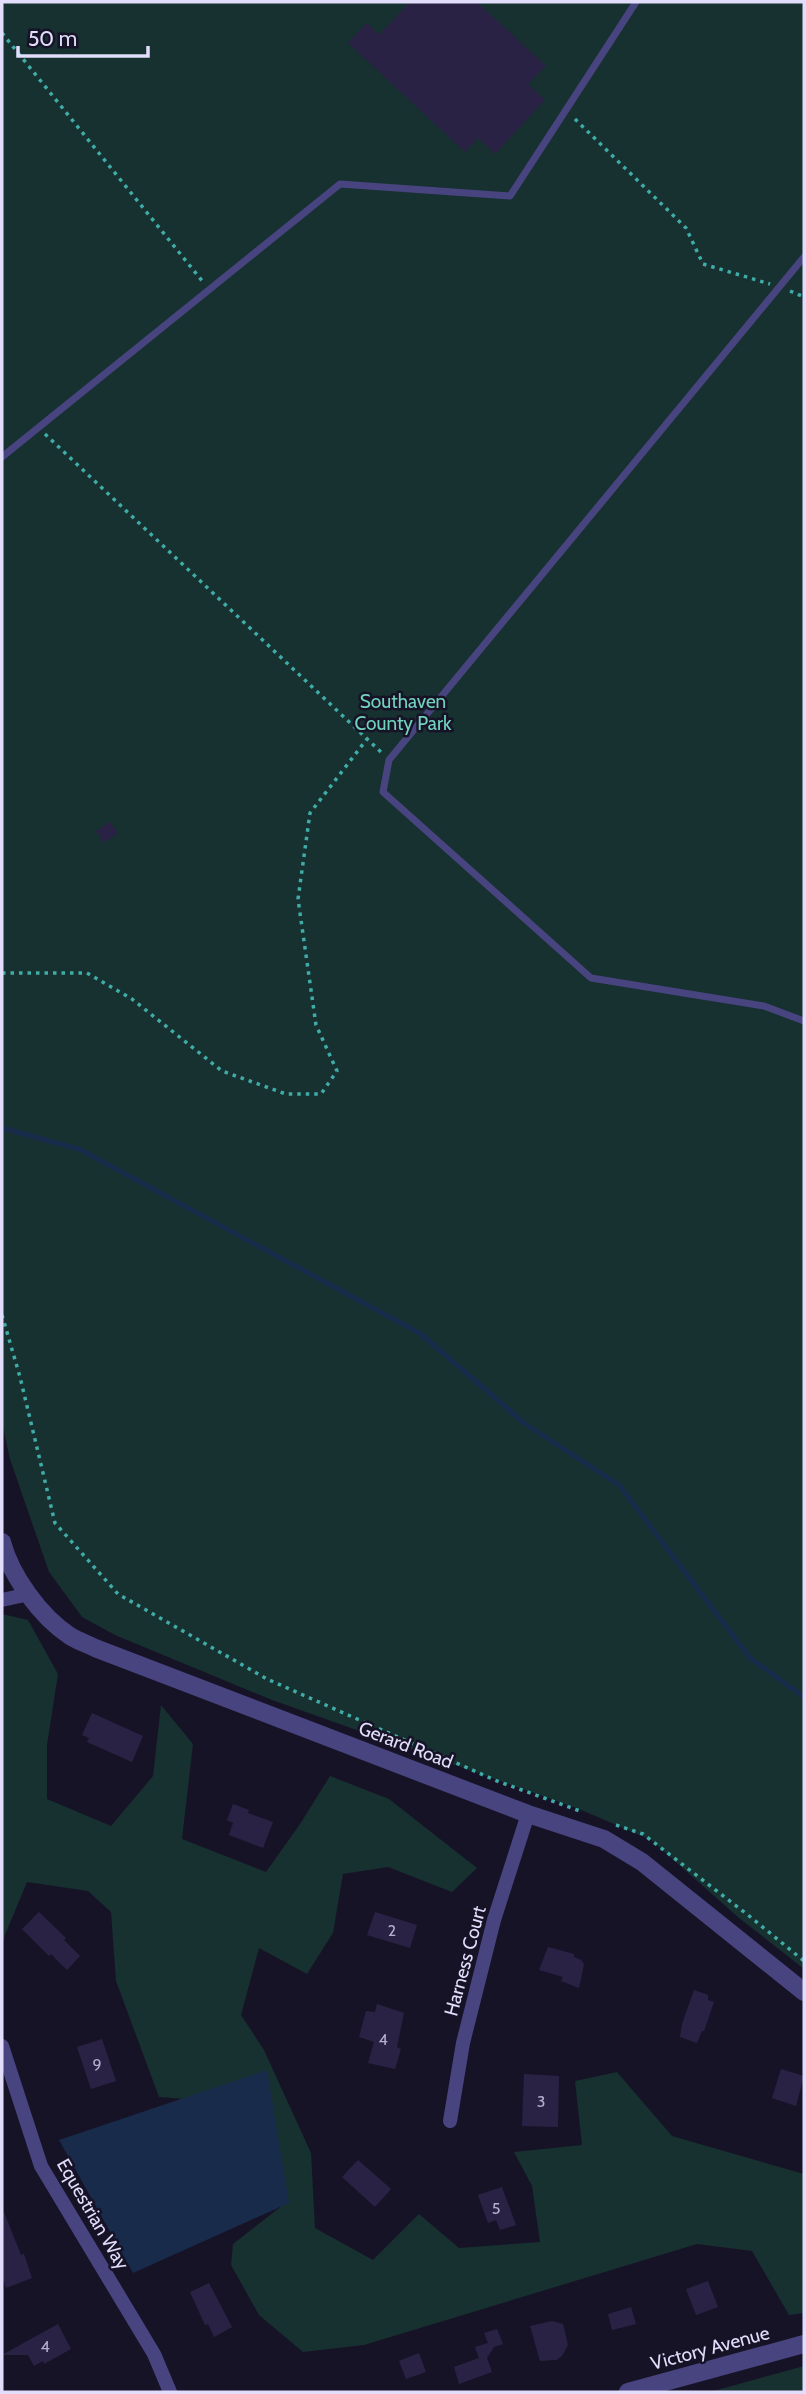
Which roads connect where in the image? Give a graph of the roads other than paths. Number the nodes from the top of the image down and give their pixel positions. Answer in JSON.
{"nodes":[{"id":1,"x":636,"y":2,"type":"edge"},
{"id":2,"x":804,"y":257,"type":"edge"},
{"id":3,"x":2,"y":457,"type":"edge"},
{"id":4,"x":804,"y":1021,"type":"edge"},
{"id":5,"x":2,"y":1542,"type":"edge"},
{"id":6,"x":29,"y":1594,"type":"junction"},
{"id":7,"x":2,"y":1600,"type":"edge"},
{"id":8,"x":528,"y":1814,"type":"junction"},
{"id":9,"x":804,"y":1992,"type":"edge"},
{"id":10,"x":2,"y":2046,"type":"edge"},
{"id":11,"x":450,"y":2121,"type":"dead end"},
{"id":12,"x":804,"y":2344,"type":"edge"},
{"id":13,"x":170,"y":2392,"type":"edge"},
{"id":14,"x":628,"y":2392,"type":"edge"}],
"edges":[{"from":1,"to":3,"type":"lane"},
{"from":2,"to":4,"type":"lane"},
{"from":5,"to":6,"type":"street","name":"Gerard Road"},
{"from":6,"to":7,"type":"street"},
{"from":6,"to":8,"type":"street","name":"Gerard Road"},
{"from":8,"to":9,"type":"street","name":"Gerard Road"},
{"from":8,"to":11,"type":"street","name":"Harness Court"},
{"from":10,"to":13,"type":"street","name":"Equestrian Way"},
{"from":12,"to":14,"type":"street","name":"Victory Avenue"}]}
